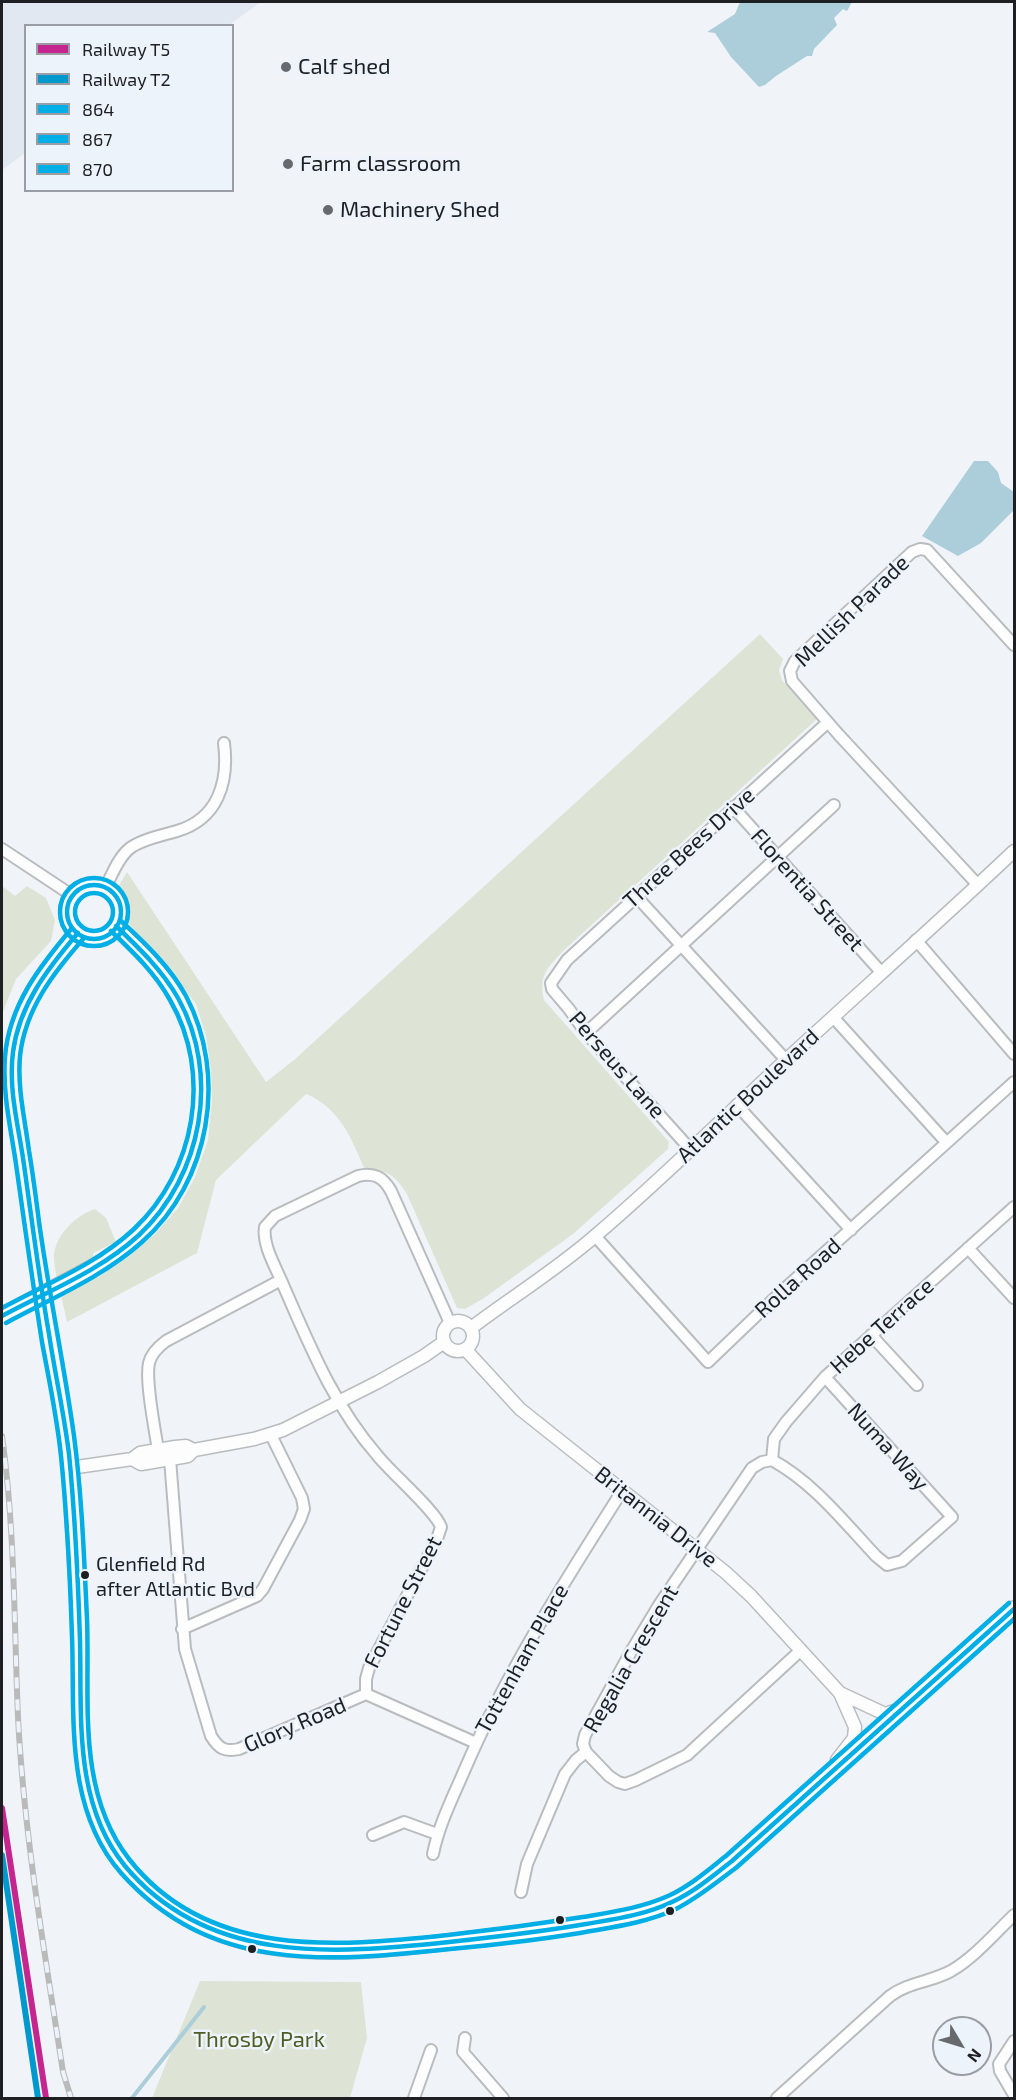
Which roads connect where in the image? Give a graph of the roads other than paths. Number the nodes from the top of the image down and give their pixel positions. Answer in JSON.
{"nodes":[{"id":1,"x":1014,"y":645,"type":"edge"},
{"id":2,"x":827,"y":723,"type":"junction"},
{"id":3,"x":224,"y":743,"type":"dead end"},
{"id":4,"x":834,"y":806,"type":"dead end"},
{"id":5,"x":733,"y":807,"type":"junction"},
{"id":6,"x":2,"y":849,"type":"edge"},
{"id":7,"x":1014,"y":851,"type":"edge"},
{"id":8,"x":778,"y":858,"type":"junction"},
{"id":9,"x":978,"y":885,"type":"junction"},
{"id":10,"x":105,"y":888,"type":"junction"},
{"id":11,"x":73,"y":896,"type":"junction"},
{"id":12,"x":636,"y":896,"type":"junction"},
{"id":13,"x":116,"y":926,"type":"junction"},
{"id":14,"x":78,"y":933,"type":"junction"},
{"id":15,"x":916,"y":940,"type":"junction"},
{"id":16,"x":681,"y":946,"type":"junction"},
{"id":17,"x":881,"y":972,"type":"junction"},
{"id":18,"x":555,"y":977,"type":"joint"},
{"id":19,"x":833,"y":1017,"type":"junction"},
{"id":20,"x":586,"y":1033,"type":"junction"},
{"id":21,"x":1014,"y":1054,"type":"edge"},
{"id":22,"x":786,"y":1060,"type":"junction"},
{"id":23,"x":1014,"y":1082,"type":"edge"},
{"id":24,"x":737,"y":1105,"type":"junction"},
{"id":25,"x":946,"y":1142,"type":"junction"},
{"id":26,"x":691,"y":1150,"type":"junction"},
{"id":27,"x":1014,"y":1207,"type":"edge"},
{"id":28,"x":851,"y":1230,"type":"junction"},
{"id":29,"x":595,"y":1236,"type":"junction"},
{"id":30,"x":968,"y":1248,"type":"junction"},
{"id":31,"x":281,"y":1280,"type":"junction"},
{"id":32,"x":1014,"y":1298,"type":"edge"},
{"id":33,"x":2,"y":1316,"type":"edge"},
{"id":34,"x":450,"y":1323,"type":"junction"},
{"id":35,"x":471,"y":1328,"type":"junction"},
{"id":36,"x":871,"y":1335,"type":"junction"},
{"id":37,"x":444,"y":1342,"type":"junction"},
{"id":38,"x":465,"y":1348,"type":"junction"},
{"id":39,"x":825,"y":1377,"type":"junction"},
{"id":40,"x":917,"y":1385,"type":"dead end"},
{"id":41,"x":339,"y":1402,"type":"junction"},
{"id":42,"x":271,"y":1435,"type":"junction"},
{"id":43,"x":158,"y":1450,"type":"junction"},
{"id":44,"x":195,"y":1450,"type":"junction"},
{"id":45,"x":170,"y":1459,"type":"junction"},
{"id":46,"x":132,"y":1460,"type":"junction"},
{"id":47,"x":772,"y":1460,"type":"junction"},
{"id":48,"x":70,"y":1468,"type":"junction"},
{"id":49,"x":622,"y":1491,"type":"junction"},
{"id":50,"x":697,"y":1549,"type":"junction"},
{"id":51,"x":1014,"y":1609,"type":"edge"},
{"id":52,"x":182,"y":1629,"type":"junction"},
{"id":53,"x":801,"y":1650,"type":"junction"},
{"id":54,"x":840,"y":1693,"type":"junction"},
{"id":55,"x":366,"y":1694,"type":"junction"},
{"id":56,"x":906,"y":1708,"type":"junction"},
{"id":57,"x":476,"y":1743,"type":"junction"},
{"id":58,"x":586,"y":1752,"type":"junction"},
{"id":59,"x":805,"y":1798,"type":"junction"},
{"id":60,"x":437,"y":1834,"type":"junction"},
{"id":61,"x":373,"y":1835,"type":"dead end"},
{"id":62,"x":433,"y":1854,"type":"dead end"},
{"id":63,"x":521,"y":1892,"type":"dead end"},
{"id":64,"x":1014,"y":1915,"type":"edge"},
{"id":65,"x":465,"y":2038,"type":"dead end"},
{"id":66,"x":1014,"y":2041,"type":"edge"},
{"id":67,"x":432,"y":2050,"type":"dead end"},
{"id":68,"x":1014,"y":2095,"type":"edge"},
{"id":69,"x":414,"y":2098,"type":"edge"},
{"id":70,"x":503,"y":2098,"type":"edge"},
{"id":71,"x":777,"y":2098,"type":"edge"}],
"edges":[{"from":1,"to":2,"type":"street","name":"Mellish Parade"},
{"from":2,"to":5,"type":"street","name":"Three Bees Drive"},
{"from":2,"to":9,"type":"street","name":"Mellish Parade"},
{"from":3,"to":10,"type":"street"},
{"from":4,"to":8,"type":"street"},
{"from":5,"to":8,"type":"street","name":"Florentia Street"},
{"from":5,"to":12,"type":"street","name":"Three Bees Drive"},
{"from":6,"to":11,"type":"street"},
{"from":7,"to":9,"type":"street","name":"Atlantic Boulevard"},
{"from":8,"to":16,"type":"street"},
{"from":8,"to":17,"type":"street","name":"Florentia Street"},
{"from":9,"to":15,"type":"street","name":"Atlantic Boulevard"},
{"from":10,"to":11,"type":"main road"},
{"from":10,"to":13,"type":"main road"},
{"from":11,"to":14,"type":"main road"},
{"from":12,"to":16,"type":"street"},
{"from":12,"to":18,"type":"street","name":"Three Bees Drive"},
{"from":13,"to":14,"type":"main road"},
{"from":13,"to":33,"type":"main road","bridge":true},
{"from":14,"to":48,"type":"main road"},
{"from":15,"to":17,"type":"street","name":"Atlantic Boulevard"},
{"from":15,"to":21,"type":"street"},
{"from":16,"to":20,"type":"street"},
{"from":16,"to":22,"type":"street"},
{"from":17,"to":19,"type":"street","name":"Atlantic Boulevard"},
{"from":18,"to":20,"type":"street","name":"Perseus Lane"},
{"from":19,"to":22,"type":"street","name":"Atlantic Boulevard"},
{"from":19,"to":25,"type":"street"},
{"from":20,"to":26,"type":"street","name":"Perseus Lane"},
{"from":22,"to":24,"type":"street","name":"Atlantic Boulevard"},
{"from":23,"to":25,"type":"street","name":"Rolla Road"},
{"from":24,"to":26,"type":"street","name":"Atlantic Boulevard"},
{"from":24,"to":28,"type":"street"},
{"from":25,"to":28,"type":"street","name":"Rolla Road"},
{"from":26,"to":29,"type":"street","name":"Atlantic Boulevard"},
{"from":27,"to":30,"type":"street","name":"Hebe Terrace"},
{"from":28,"to":29,"type":"street","name":"Rolla Road"},
{"from":29,"to":35,"type":"street","name":"Atlantic Boulevard"},
{"from":30,"to":32,"type":"street"},
{"from":30,"to":36,"type":"street","name":"Hebe Terrace"},
{"from":31,"to":34,"type":"street"},
{"from":31,"to":41,"type":"street"},
{"from":31,"to":43,"type":"street"},
{"from":34,"to":35,"type":"street"},
{"from":34,"to":37,"type":"street"},
{"from":35,"to":38,"type":"street"},
{"from":36,"to":39,"type":"street","name":"Hebe Terrace"},
{"from":36,"to":40,"type":"street"},
{"from":37,"to":38,"type":"street"},
{"from":37,"to":41,"type":"street"},
{"from":38,"to":49,"type":"street","name":"Britannia Drive"},
{"from":39,"to":47,"type":"street","name":"Hebe Terrace"},
{"from":39,"to":47,"type":"street","name":"Numa Way"},
{"from":41,"to":42,"type":"street"},
{"from":41,"to":55,"type":"street","name":"Fortune Street"},
{"from":42,"to":44,"type":"street"},
{"from":42,"to":52,"type":"street"},
{"from":43,"to":44,"type":"street"},
{"from":43,"to":46,"type":"street"},
{"from":44,"to":45,"type":"street"},
{"from":45,"to":46,"type":"street"},
{"from":45,"to":52,"type":"street","name":"Glory Road"},
{"from":46,"to":48,"type":"street"},
{"from":47,"to":50,"type":"street","name":"Regalia Crescent"},
{"from":48,"to":59,"type":"main road"},
{"from":49,"to":50,"type":"street","name":"Britannia Drive"},
{"from":49,"to":57,"type":"street","name":"Tottenham Place"},
{"from":50,"to":53,"type":"street","name":"Britannia Drive"},
{"from":50,"to":58,"type":"street","name":"Regalia Crescent"},
{"from":51,"to":56,"type":"main road"},
{"from":52,"to":55,"type":"street","name":"Glory Road"},
{"from":53,"to":54,"type":"street","name":"Britannia Drive"},
{"from":53,"to":58,"type":"street","name":"Regalia Crescent"},
{"from":54,"to":56,"type":"street","name":"Britannia Drive"},
{"from":54,"to":59,"type":"street","name":"Britannia Drive"},
{"from":55,"to":57,"type":"street","name":"Glory Road"},
{"from":56,"to":59,"type":"main road"},
{"from":57,"to":60,"type":"street","name":"Tottenham Place"},
{"from":58,"to":63,"type":"street"},
{"from":60,"to":61,"type":"street"},
{"from":60,"to":62,"type":"street","name":"Tottenham Place"},
{"from":64,"to":71,"type":"street"},
{"from":65,"to":70,"type":"street"},
{"from":66,"to":68,"type":"street"},
{"from":67,"to":69,"type":"street"}]}
